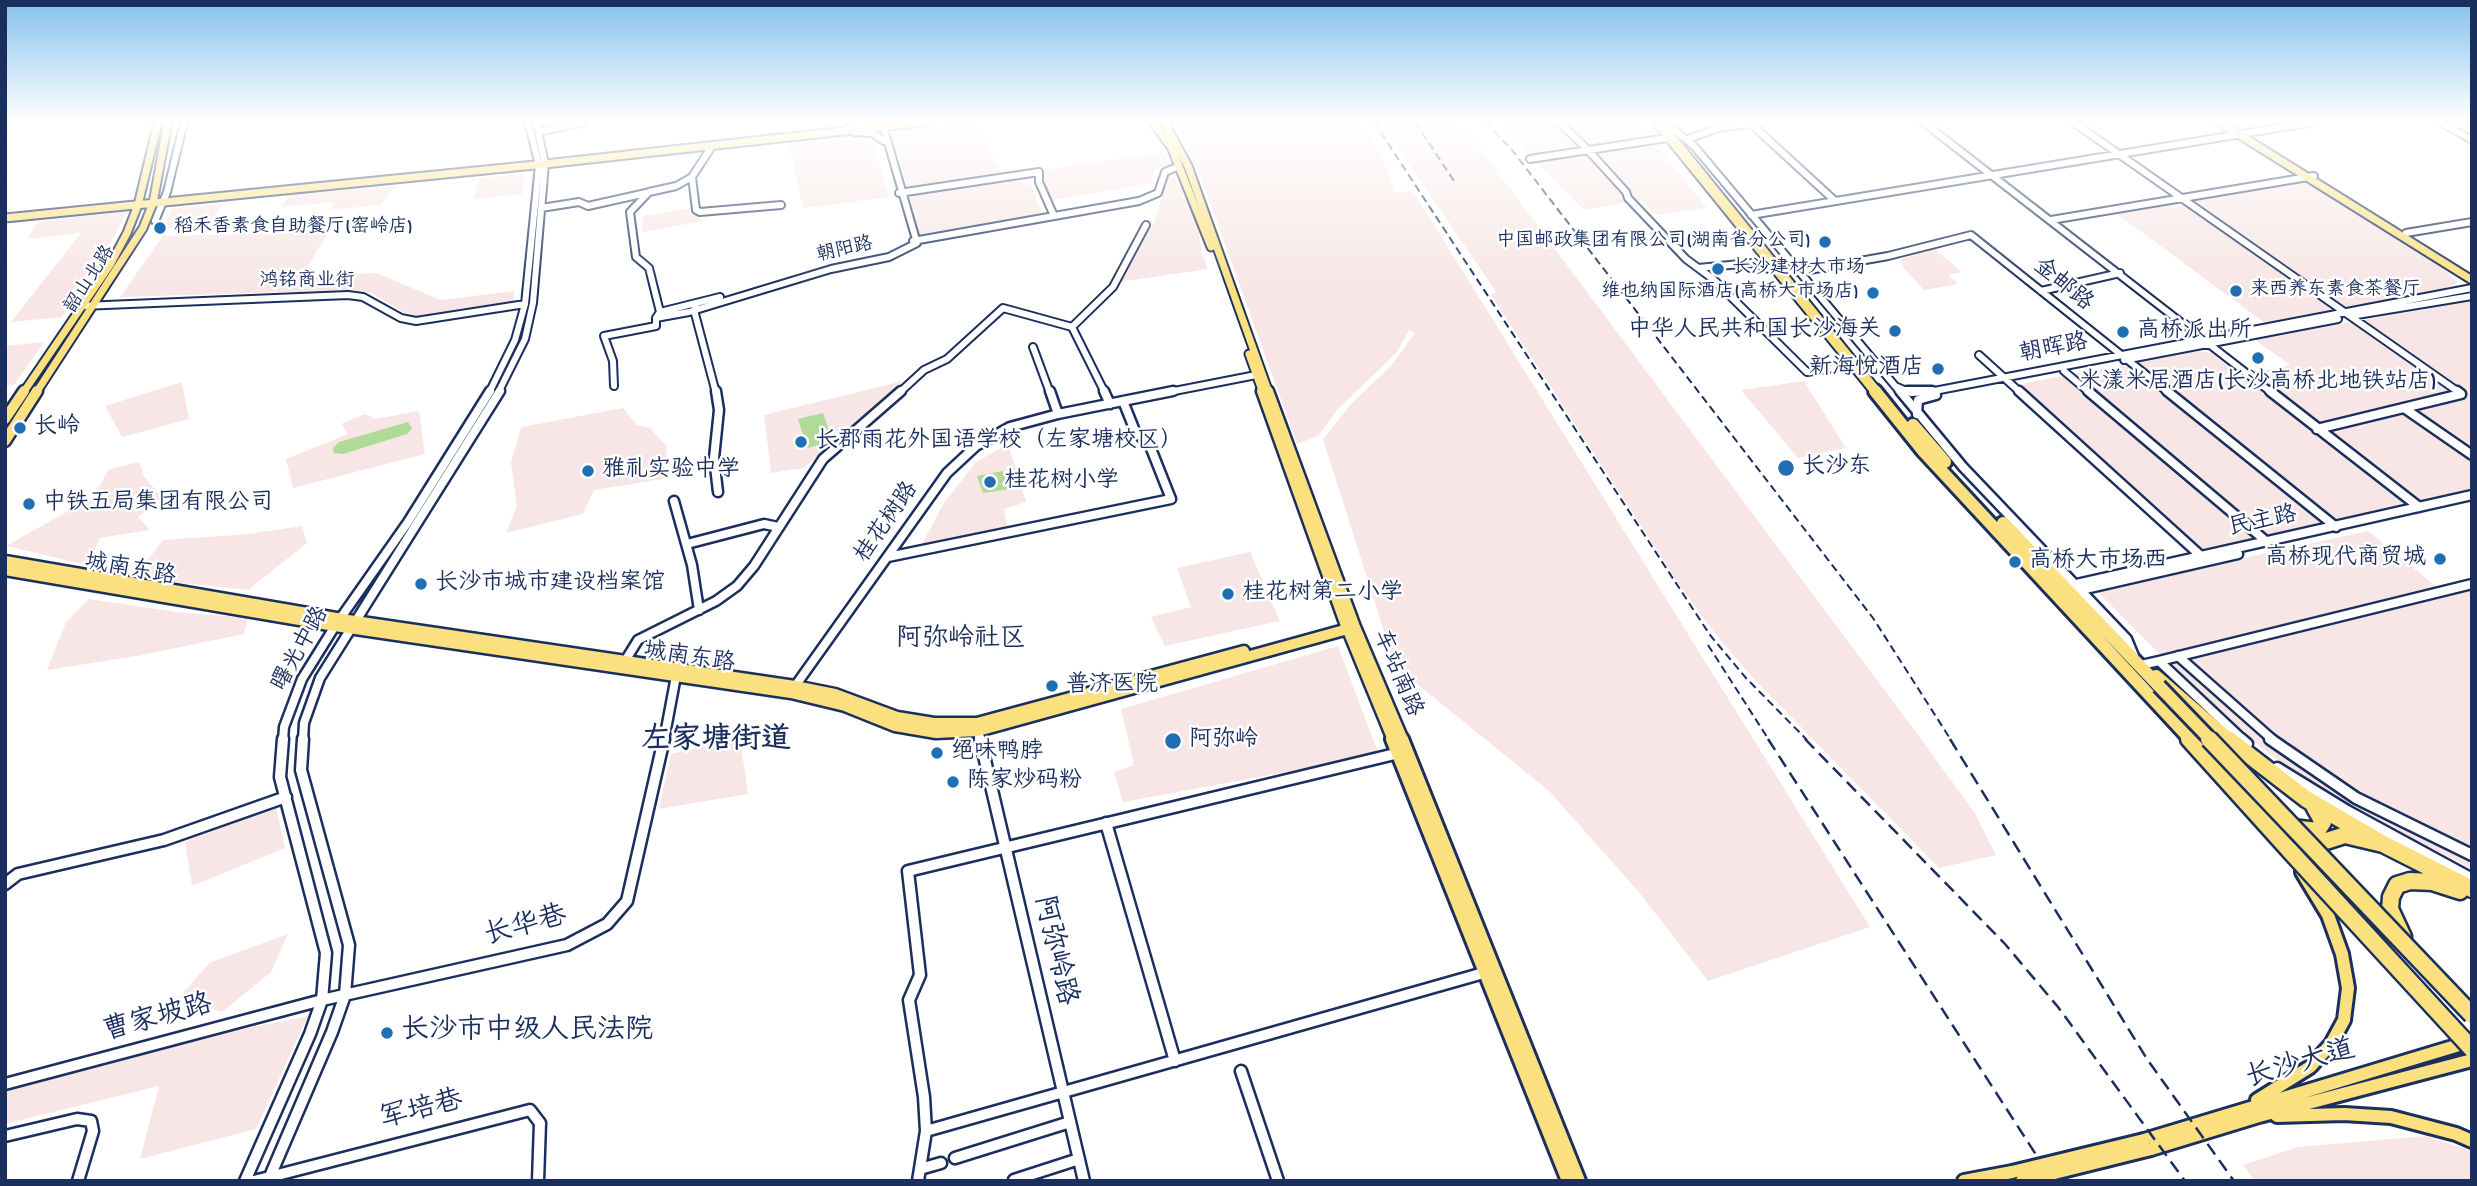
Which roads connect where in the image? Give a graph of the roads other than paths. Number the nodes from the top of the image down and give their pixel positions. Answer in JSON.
{"nodes":[{"id":1,"x":145,"y":177,"type":"edge"},
{"id":2,"x":161,"y":177,"type":"edge"},
{"id":3,"x":166,"y":177,"type":"edge"},
{"id":4,"x":397,"y":177,"type":"edge"},
{"id":5,"x":540,"y":177,"type":"edge"},
{"id":6,"x":542,"y":177,"type":"edge"},
{"id":7,"x":691,"y":177,"type":"joint"},
{"id":8,"x":896,"y":177,"type":"edge"},
{"id":9,"x":897,"y":177,"type":"edge"},
{"id":10,"x":1002,"y":177,"type":"edge"},
{"id":11,"x":1039,"y":177,"type":"edge"},
{"id":12,"x":1163,"y":177,"type":"edge"},
{"id":13,"x":1184,"y":177,"type":"edge"},
{"id":14,"x":1192,"y":177,"type":"edge"},
{"id":15,"x":1613,"y":177,"type":"edge"},
{"id":16,"x":1704,"y":177,"type":"edge"},
{"id":17,"x":1705,"y":177,"type":"edge"},
{"id":18,"x":1720,"y":177,"type":"edge"},
{"id":19,"x":1809,"y":177,"type":"edge"},
{"id":20,"x":1971,"y":177,"type":"edge"},
{"id":21,"x":1995,"y":177,"type":"edge"},
{"id":22,"x":2151,"y":177,"type":"edge"},
{"id":23,"x":2309,"y":177,"type":"edge"},
{"id":24,"x":2311,"y":177,"type":"joint"},
{"id":25,"x":649,"y":192,"type":"junction"},
{"id":26,"x":901,"y":192,"type":"junction"},
{"id":27,"x":2182,"y":199,"type":"junction"},
{"id":28,"x":1834,"y":200,"type":"junction"},
{"id":29,"x":158,"y":201,"type":"junction"},
{"id":30,"x":139,"y":202,"type":"junction"},
{"id":31,"x":781,"y":205,"type":"dead end"},
{"id":32,"x":541,"y":208,"type":"junction"},
{"id":33,"x":5,"y":215,"type":"edge"},
{"id":34,"x":1751,"y":215,"type":"junction"},
{"id":35,"x":1054,"y":216,"type":"junction"},
{"id":36,"x":155,"y":220,"type":"dead end"},
{"id":37,"x":2051,"y":220,"type":"junction"},
{"id":38,"x":2472,"y":222,"type":"edge"},
{"id":39,"x":1146,"y":225,"type":"dead end"},
{"id":40,"x":2406,"y":233,"type":"junction"},
{"id":41,"x":914,"y":240,"type":"junction"},
{"id":42,"x":1698,"y":268,"type":"junction"},
{"id":43,"x":1769,"y":269,"type":"dead end"},
{"id":44,"x":1798,"y":272,"type":"junction"},
{"id":45,"x":2120,"y":273,"type":"junction"},
{"id":46,"x":2472,"y":274,"type":"edge"},
{"id":47,"x":2472,"y":280,"type":"edge"},
{"id":48,"x":2472,"y":288,"type":"edge"},
{"id":49,"x":2041,"y":291,"type":"junction"},
{"id":50,"x":2472,"y":296,"type":"edge"},
{"id":51,"x":699,"y":303,"type":"junction"},
{"id":52,"x":525,"y":304,"type":"junction"},
{"id":53,"x":95,"y":305,"type":"junction"},
{"id":54,"x":82,"y":306,"type":"junction"},
{"id":55,"x":694,"y":310,"type":"junction"},
{"id":56,"x":2347,"y":314,"type":"junction"},
{"id":57,"x":658,"y":315,"type":"junction"},
{"id":58,"x":1072,"y":327,"type":"junction"},
{"id":59,"x":2206,"y":341,"type":"junction"},
{"id":60,"x":1033,"y":347,"type":"dead end"},
{"id":61,"x":1979,"y":355,"type":"dead end"},
{"id":62,"x":2123,"y":357,"type":"junction"},
{"id":63,"x":1853,"y":365,"type":"junction"},
{"id":64,"x":2064,"y":371,"type":"junction"},
{"id":65,"x":1256,"y":375,"type":"junction"},
{"id":66,"x":2003,"y":379,"type":"junction"},
{"id":67,"x":1892,"y":384,"type":"junction"},
{"id":68,"x":614,"y":386,"type":"dead end"},
{"id":69,"x":1123,"y":401,"type":"junction"},
{"id":70,"x":1110,"y":404,"type":"junction"},
{"id":71,"x":2404,"y":408,"type":"junction"},
{"id":72,"x":1059,"y":414,"type":"junction"},
{"id":73,"x":1917,"y":414,"type":"junction"},
{"id":74,"x":5,"y":419,"type":"edge"},
{"id":75,"x":2317,"y":429,"type":"junction"},
{"id":76,"x":5,"y":441,"type":"edge"},
{"id":77,"x":2472,"y":455,"type":"edge"},
{"id":78,"x":718,"y":492,"type":"dead end"},
{"id":79,"x":2472,"y":498,"type":"edge"},
{"id":80,"x":674,"y":501,"type":"dead end"},
{"id":81,"x":2419,"y":507,"type":"junction"},
{"id":82,"x":778,"y":527,"type":"junction"},
{"id":83,"x":2336,"y":527,"type":"junction"},
{"id":84,"x":2267,"y":542,"type":"junction"},
{"id":85,"x":687,"y":544,"type":"junction"},
{"id":86,"x":2202,"y":556,"type":"junction"},
{"id":87,"x":888,"y":557,"type":"junction"},
{"id":88,"x":5,"y":561,"type":"edge"},
{"id":89,"x":5,"y":570,"type":"edge"},
{"id":90,"x":2472,"y":583,"type":"edge"},
{"id":91,"x":2063,"y":587,"type":"junction"},
{"id":92,"x":2078,"y":587,"type":"junction"},
{"id":93,"x":699,"y":610,"type":"junction"},
{"id":94,"x":338,"y":623,"type":"junction"},
{"id":95,"x":353,"y":625,"type":"junction"},
{"id":96,"x":1350,"y":625,"type":"junction"},
{"id":97,"x":2178,"y":656,"type":"junction"},
{"id":98,"x":625,"y":661,"type":"junction"},
{"id":99,"x":2159,"y":661,"type":"junction"},
{"id":100,"x":2136,"y":667,"type":"junction"},
{"id":101,"x":676,"y":676,"type":"junction"},
{"id":102,"x":2163,"y":686,"type":"junction"},
{"id":103,"x":793,"y":690,"type":"junction"},
{"id":104,"x":978,"y":731,"type":"junction"},
{"id":105,"x":1404,"y":752,"type":"junction"},
{"id":106,"x":286,"y":797,"type":"junction"},
{"id":107,"x":2356,"y":798,"type":"junction"},
{"id":108,"x":2306,"y":799,"type":"junction"},
{"id":109,"x":2247,"y":801,"type":"junction"},
{"id":110,"x":2347,"y":811,"type":"junction"},
{"id":111,"x":1106,"y":822,"type":"junction"},
{"id":112,"x":2383,"y":844,"type":"junction"},
{"id":113,"x":1004,"y":847,"type":"junction"},
{"id":114,"x":2290,"y":851,"type":"junction"},
{"id":115,"x":2472,"y":855,"type":"edge"},
{"id":116,"x":2472,"y":879,"type":"edge"},
{"id":117,"x":5,"y":884,"type":"edge"},
{"id":118,"x":2324,"y":889,"type":"junction"},
{"id":119,"x":2472,"y":889,"type":"edge"},
{"id":120,"x":2472,"y":897,"type":"edge"},
{"id":121,"x":2414,"y":955,"type":"junction"},
{"id":122,"x":1487,"y":972,"type":"junction"},
{"id":123,"x":345,"y":995,"type":"junction"},
{"id":124,"x":322,"y":1000,"type":"junction"},
{"id":125,"x":2472,"y":1015,"type":"edge"},
{"id":126,"x":2472,"y":1041,"type":"edge"},
{"id":127,"x":2472,"y":1049,"type":"edge"},
{"id":128,"x":2472,"y":1060,"type":"edge"},
{"id":129,"x":1175,"y":1061,"type":"junction"},
{"id":130,"x":1241,"y":1071,"type":"dead end"},
{"id":131,"x":5,"y":1084,"type":"edge"},
{"id":132,"x":1063,"y":1092,"type":"junction"},
{"id":133,"x":2243,"y":1108,"type":"junction"},
{"id":134,"x":2259,"y":1116,"type":"junction"},
{"id":135,"x":1070,"y":1122,"type":"junction"},
{"id":136,"x":926,"y":1131,"type":"junction"},
{"id":137,"x":5,"y":1136,"type":"edge"},
{"id":138,"x":2472,"y":1141,"type":"edge"},
{"id":139,"x":2148,"y":1144,"type":"junction"},
{"id":140,"x":955,"y":1158,"type":"dead end"},
{"id":141,"x":1079,"y":1159,"type":"junction"},
{"id":142,"x":941,"y":1163,"type":"dead end"},
{"id":143,"x":919,"y":1175,"type":"edge"},
{"id":144,"x":2017,"y":1176,"type":"edge"},
{"id":145,"x":269,"y":1179,"type":"edge"},
{"id":146,"x":1014,"y":1180,"type":"edge"},
{"id":147,"x":78,"y":1181,"type":"edge"},
{"id":148,"x":244,"y":1181,"type":"edge"},
{"id":149,"x":254,"y":1181,"type":"edge"},
{"id":150,"x":538,"y":1181,"type":"edge"},
{"id":151,"x":1084,"y":1181,"type":"edge"},
{"id":152,"x":1278,"y":1181,"type":"edge"},
{"id":153,"x":1568,"y":1181,"type":"edge"},
{"id":154,"x":1579,"y":1181,"type":"edge"},
{"id":155,"x":1964,"y":1181,"type":"edge"},
{"id":156,"x":1980,"y":1181,"type":"edge"}],
"edges":[{"from":1,"to":30,"type":"main road","name":"韶山北路"},
{"from":2,"to":29,"type":"main road","name":"韶山北路"},
{"from":3,"to":29,"type":"street"},
{"from":4,"to":29,"type":"main road"},
{"from":5,"to":52,"type":"street","name":"曙光中路"},
{"from":6,"to":32,"type":"street","name":"曙光中路"},
{"from":7,"to":25,"type":"street"},
{"from":7,"to":31,"type":"street"},
{"from":8,"to":26,"type":"street"},
{"from":9,"to":26,"type":"street"},
{"from":10,"to":26,"type":"street"},
{"from":11,"to":35,"type":"street"},
{"from":12,"to":35,"type":"street"},
{"from":13,"to":65,"type":"main road","name":"车站南路"},
{"from":14,"to":96,"type":"main road","name":"车站南路"},
{"from":15,"to":42,"type":"street"},
{"from":16,"to":63,"type":"highway"},
{"from":17,"to":91,"type":"highway"},
{"from":18,"to":34,"type":"street"},
{"from":19,"to":28,"type":"street"},
{"from":20,"to":28,"type":"street"},
{"from":21,"to":37,"type":"street"},
{"from":22,"to":27,"type":"street"},
{"from":23,"to":27,"type":"street"},
{"from":24,"to":40,"type":"main road"},
{"from":24,"to":47,"type":"main road"},
{"from":25,"to":32,"type":"street"},
{"from":25,"to":57,"type":"street"},
{"from":26,"to":41,"type":"street"},
{"from":27,"to":37,"type":"street"},
{"from":27,"to":56,"type":"street"},
{"from":28,"to":34,"type":"street"},
{"from":29,"to":30,"type":"main road"},
{"from":29,"to":36,"type":"street"},
{"from":29,"to":53,"type":"main road","name":"韶山北路"},
{"from":30,"to":33,"type":"main road"},
{"from":30,"to":54,"type":"main road","name":"韶山北路"},
{"from":32,"to":95,"type":"street","name":"曙光中路"},
{"from":34,"to":44,"type":"street"},
{"from":35,"to":41,"type":"street"},
{"from":37,"to":45,"type":"street"},
{"from":38,"to":40,"type":"street"},
{"from":39,"to":58,"type":"street"},
{"from":40,"to":46,"type":"main road"},
{"from":41,"to":51,"type":"street","name":"朝阳路"},
{"from":41,"to":55,"type":"street","name":"朝阳路"},
{"from":42,"to":43,"type":"street"},
{"from":42,"to":63,"type":"street"},
{"from":44,"to":49,"type":"street","name":"金邮路"},
{"from":44,"to":67,"type":"street"},
{"from":45,"to":49,"type":"street"},
{"from":45,"to":59,"type":"street"},
{"from":48,"to":56,"type":"street","name":"朝晖路"},
{"from":49,"to":62,"type":"street","name":"金邮路"},
{"from":50,"to":56,"type":"street","name":"朝晖路"},
{"from":51,"to":55,"type":"street"},
{"from":51,"to":57,"type":"street","name":"朝阳路"},
{"from":52,"to":53,"type":"street","name":"鸿铭商业街"},
{"from":52,"to":94,"type":"street","name":"曙光中路"},
{"from":53,"to":54,"type":"street","name":"鸿铭商业街"},
{"from":53,"to":76,"type":"main road","name":"韶山北路"},
{"from":54,"to":74,"type":"main road","name":"韶山北路"},
{"from":55,"to":57,"type":"street","name":"朝阳路"},
{"from":55,"to":78,"type":"street"},
{"from":56,"to":59,"type":"street","name":"朝晖路"},
{"from":56,"to":71,"type":"street"},
{"from":57,"to":68,"type":"street"},
{"from":58,"to":70,"type":"street"},
{"from":58,"to":82,"type":"street"},
{"from":59,"to":62,"type":"street","name":"朝晖路"},
{"from":59,"to":75,"type":"street"},
{"from":60,"to":72,"type":"street"},
{"from":61,"to":66,"type":"street"},
{"from":62,"to":64,"type":"street","name":"朝晖路"},
{"from":62,"to":66,"type":"street","name":"朝晖路"},
{"from":62,"to":83,"type":"street","name":"金邮路"},
{"from":63,"to":100,"type":"highway"},
{"from":64,"to":66,"type":"street","name":"朝晖路"},
{"from":64,"to":84,"type":"street"},
{"from":65,"to":69,"type":"street","name":"桂花树路"},
{"from":65,"to":96,"type":"main road","name":"车站南路"},
{"from":66,"to":67,"type":"street","name":"朝晖路"},
{"from":66,"to":73,"type":"street","name":"朝晖路"},
{"from":66,"to":86,"type":"street"},
{"from":67,"to":73,"type":"street"},
{"from":69,"to":70,"type":"street","name":"桂花树路"},
{"from":69,"to":87,"type":"street"},
{"from":70,"to":72,"type":"street","name":"桂花树路"},
{"from":71,"to":75,"type":"street"},
{"from":71,"to":77,"type":"street"},
{"from":72,"to":87,"type":"street","name":"桂花树路"},
{"from":73,"to":92,"type":"street"},
{"from":75,"to":81,"type":"street"},
{"from":79,"to":81,"type":"street","name":"民主路"},
{"from":79,"to":92,"type":"street","name":"民主路"},
{"from":80,"to":85,"type":"street"},
{"from":81,"to":83,"type":"street","name":"民主路"},
{"from":82,"to":85,"type":"street"},
{"from":82,"to":93,"type":"street"},
{"from":83,"to":84,"type":"street","name":"民主路"},
{"from":84,"to":86,"type":"street","name":"民主路"},
{"from":85,"to":93,"type":"street"},
{"from":86,"to":92,"type":"street","name":"民主路"},
{"from":87,"to":103,"type":"street","name":"桂花树路"},
{"from":88,"to":94,"type":"main road","name":"城南东路"},
{"from":89,"to":94,"type":"main road","name":"城南东路"},
{"from":90,"to":97,"type":"street"},
{"from":91,"to":92,"type":"street","name":"民主路"},
{"from":91,"to":100,"type":"highway"},
{"from":92,"to":100,"type":"street"},
{"from":93,"to":98,"type":"street"},
{"from":94,"to":95,"type":"main road","name":"城南东路"},
{"from":94,"to":106,"type":"street","name":"曙光中路"},
{"from":95,"to":98,"type":"main road","name":"城南东路"},
{"from":95,"to":101,"type":"main road","name":"城南东路"},
{"from":95,"to":123,"type":"street","name":"曙光中路"},
{"from":96,"to":103,"type":"main road","name":"城南东路"},
{"from":96,"to":104,"type":"main road","name":"城南东路"},
{"from":96,"to":105,"type":"main road","name":"车站南路"},
{"from":97,"to":99,"type":"street"},
{"from":97,"to":107,"type":"street"},
{"from":98,"to":103,"type":"main road","name":"城南东路"},
{"from":99,"to":100,"type":"street"},
{"from":99,"to":110,"type":"street"},
{"from":100,"to":102,"type":"highway"},
{"from":100,"to":109,"type":"highway"},
{"from":101,"to":103,"type":"main road","name":"城南东路"},
{"from":101,"to":123,"type":"street","name":"长华巷"},
{"from":102,"to":108,"type":"highway"},
{"from":102,"to":121,"type":"highway","bridge":true},
{"from":103,"to":104,"type":"main road","name":"城南东路"},
{"from":104,"to":113,"type":"street","name":"阿弥岭路"},
{"from":105,"to":111,"type":"street"},
{"from":105,"to":122,"type":"main road","name":"车站南路"},
{"from":105,"to":154,"type":"main road","name":"车站南路"},
{"from":106,"to":117,"type":"street"},
{"from":106,"to":124,"type":"street","name":"曙光中路"},
{"from":107,"to":110,"type":"street"},
{"from":107,"to":115,"type":"street"},
{"from":108,"to":109,"type":"highway","bridge":true},
{"from":108,"to":112,"type":"highway"},
{"from":109,"to":114,"type":"highway"},
{"from":110,"to":116,"type":"street"},
{"from":111,"to":113,"type":"street"},
{"from":111,"to":129,"type":"street"},
{"from":112,"to":118,"type":"highway","bridge":true},
{"from":112,"to":119,"type":"highway"},
{"from":113,"to":132,"type":"street","name":"阿弥岭路"},
{"from":113,"to":136,"type":"street"},
{"from":114,"to":118,"type":"highway","bridge":true},
{"from":114,"to":133,"type":"main road","bridge":true},
{"from":118,"to":127,"type":"highway","bridge":true},
{"from":120,"to":121,"type":"highway","bridge":true},
{"from":121,"to":125,"type":"highway","bridge":true},
{"from":122,"to":129,"type":"street"},
{"from":122,"to":153,"type":"main road","name":"车站南路"},
{"from":123,"to":124,"type":"street","name":"长华巷"},
{"from":123,"to":145,"type":"street","name":"曙光中路"},
{"from":124,"to":131,"type":"street","name":"曹家坡路"},
{"from":124,"to":148,"type":"street","name":"曙光中路"},
{"from":126,"to":133,"type":"main road","name":"长沙大道"},
{"from":128,"to":134,"type":"main road"},
{"from":129,"to":132,"type":"street"},
{"from":130,"to":152,"type":"street"},
{"from":132,"to":135,"type":"street","name":"阿弥岭路"},
{"from":132,"to":136,"type":"street"},
{"from":133,"to":139,"type":"main road","name":"长沙大道"},
{"from":134,"to":138,"type":"main road"},
{"from":134,"to":139,"type":"main road"},
{"from":135,"to":140,"type":"street"},
{"from":135,"to":141,"type":"street","name":"阿弥岭路"},
{"from":136,"to":143,"type":"street"},
{"from":137,"to":147,"type":"street"},
{"from":139,"to":144,"type":"main road","bridge":true},
{"from":141,"to":146,"type":"street"},
{"from":141,"to":151,"type":"street","name":"阿弥岭路"},
{"from":142,"to":143,"type":"street"},
{"from":144,"to":155,"type":"main road"},
{"from":144,"to":156,"type":"main road"},
{"from":145,"to":149,"type":"street","name":"军培巷"},
{"from":145,"to":150,"type":"street","name":"军培巷"}]}
